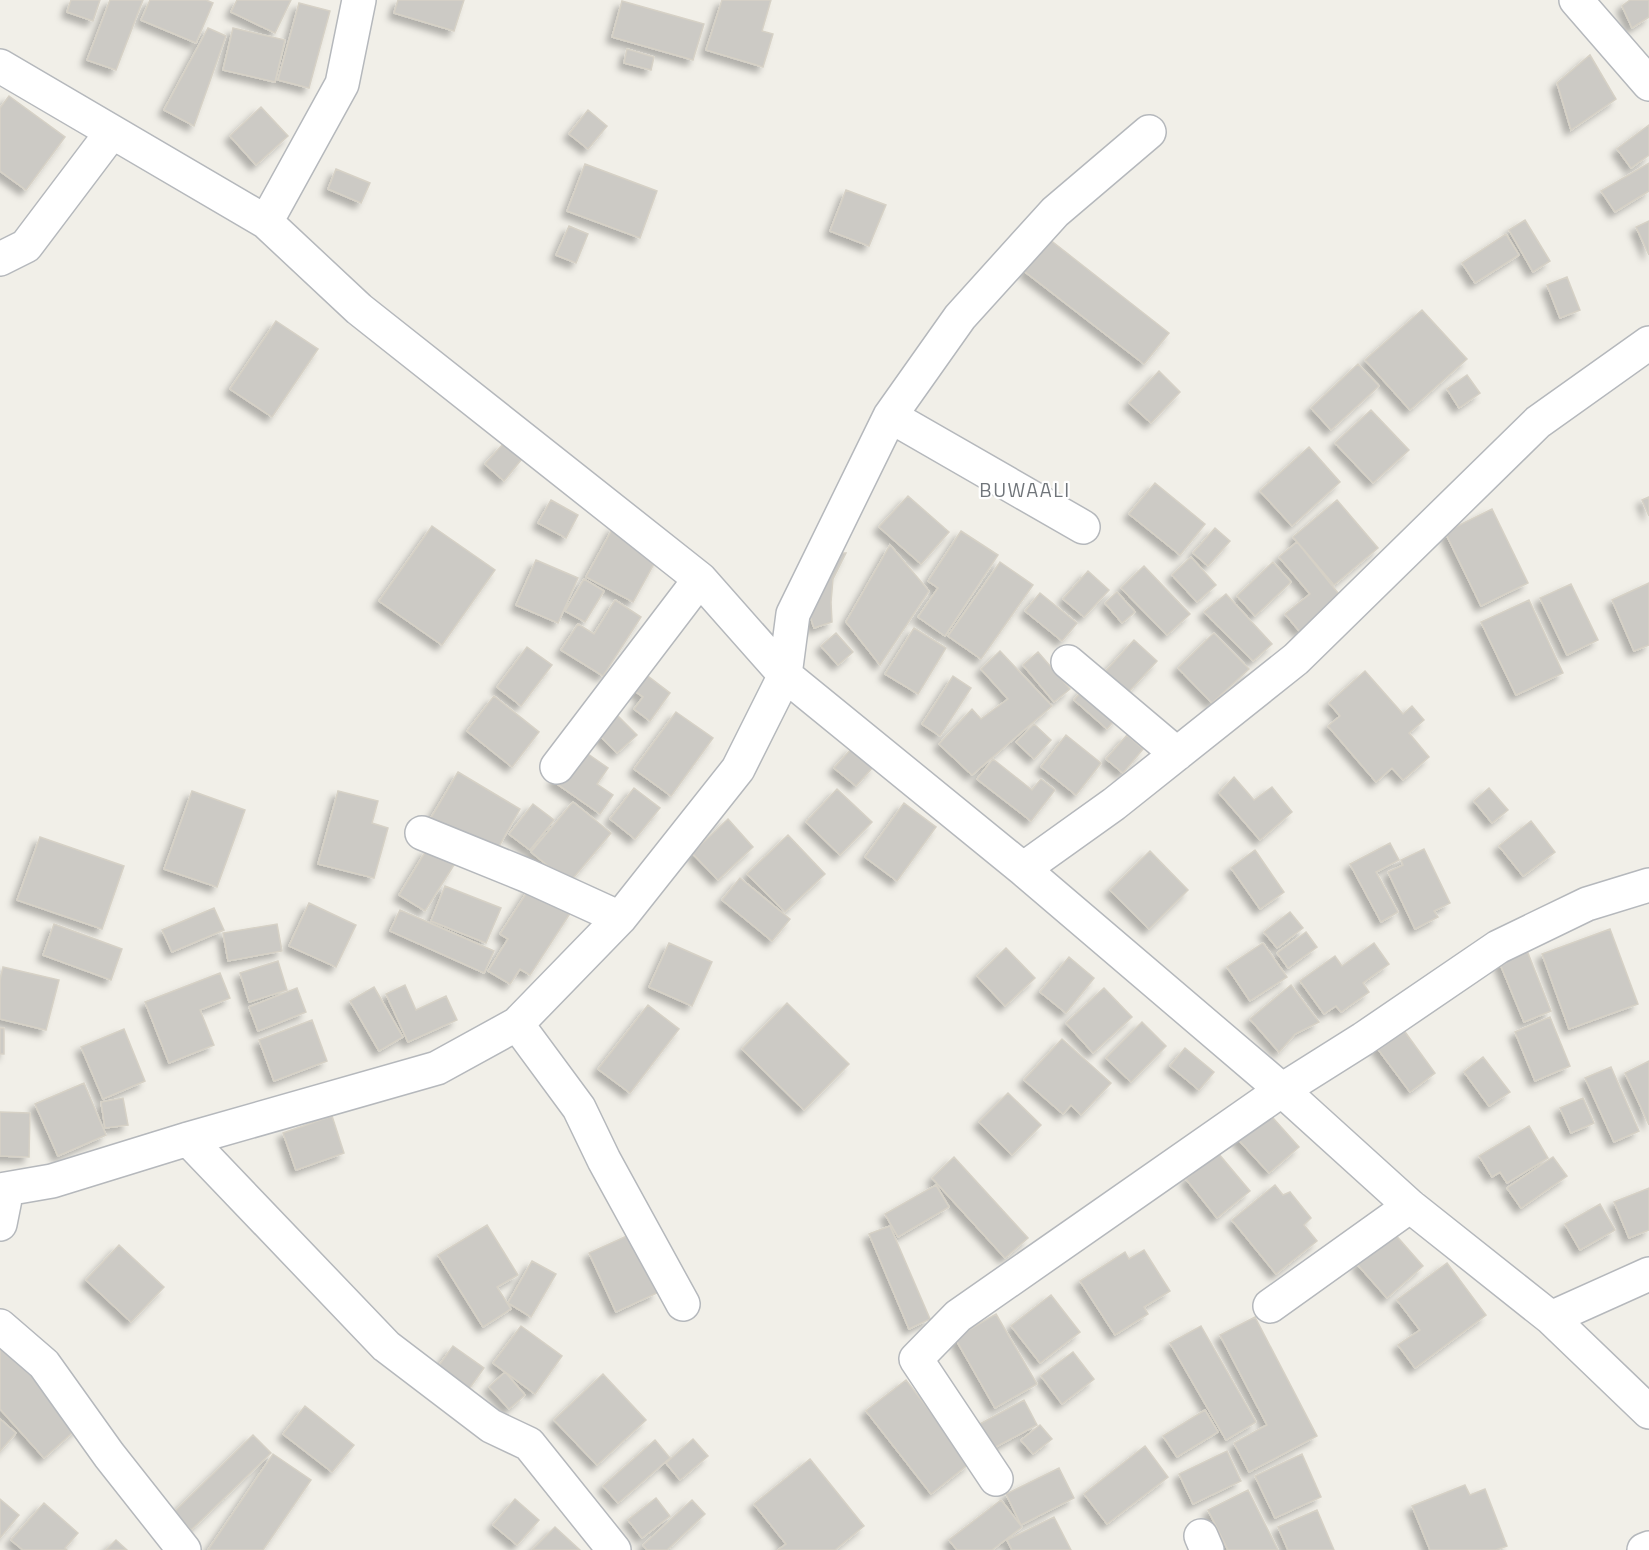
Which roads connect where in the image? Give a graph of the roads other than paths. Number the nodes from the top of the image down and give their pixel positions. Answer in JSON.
{"nodes":[{"id":1,"x":359,"y":0,"type":"edge"},
{"id":2,"x":1576,"y":0,"type":"edge"},
{"id":3,"x":0,"y":66,"type":"edge"},
{"id":4,"x":1649,"y":84,"type":"edge"},
{"id":5,"x":112,"y":132,"type":"junction"},
{"id":6,"x":1149,"y":132,"type":"dead end"},
{"id":7,"x":266,"y":222,"type":"junction"},
{"id":8,"x":0,"y":259,"type":"edge"},
{"id":9,"x":1649,"y":343,"type":"edge"},
{"id":10,"x":890,"y":416,"type":"junction"},
{"id":11,"x":1083,"y":527,"type":"dead end"},
{"id":12,"x":700,"y":579,"type":"junction"},
{"id":13,"x":1068,"y":662,"type":"dead end"},
{"id":14,"x":785,"y":675,"type":"junction"},
{"id":15,"x":1178,"y":754,"type":"junction"},
{"id":16,"x":557,"y":767,"type":"dead end"},
{"id":17,"x":422,"y":833,"type":"dead end"},
{"id":18,"x":1023,"y":868,"type":"junction"},
{"id":19,"x":1649,"y":885,"type":"edge"},
{"id":20,"x":620,"y":918,"type":"junction"},
{"id":21,"x":517,"y":1024,"type":"junction"},
{"id":22,"x":1282,"y":1090,"type":"junction"},
{"id":23,"x":188,"y":1139,"type":"junction"},
{"id":24,"x":3,"y":1190,"type":"edge"},
{"id":25,"x":1410,"y":1206,"type":"junction"},
{"id":26,"x":0,"y":1224,"type":"edge"},
{"id":27,"x":1649,"y":1274,"type":"edge"},
{"id":28,"x":683,"y":1304,"type":"dead end"},
{"id":29,"x":1270,"y":1306,"type":"dead end"},
{"id":30,"x":1551,"y":1318,"type":"junction"},
{"id":31,"x":0,"y":1326,"type":"edge"},
{"id":32,"x":1649,"y":1412,"type":"edge"},
{"id":33,"x":996,"y":1479,"type":"dead end"},
{"id":34,"x":1649,"y":1548,"type":"edge"},
{"id":35,"x":184,"y":1550,"type":"edge"},
{"id":36,"x":614,"y":1550,"type":"edge"},
{"id":37,"x":1644,"y":1550,"type":"edge"}],
"edges":[{"from":1,"to":7,"type":"street"},
{"from":2,"to":4,"type":"street"},
{"from":3,"to":5,"type":"street"},
{"from":5,"to":7,"type":"street"},
{"from":5,"to":8,"type":"street"},
{"from":6,"to":10,"type":"street"},
{"from":7,"to":12,"type":"street"},
{"from":9,"to":15,"type":"street"},
{"from":10,"to":11,"type":"street"},
{"from":10,"to":14,"type":"street"},
{"from":12,"to":14,"type":"street"},
{"from":12,"to":16,"type":"street"},
{"from":13,"to":15,"type":"street"},
{"from":14,"to":18,"type":"street"},
{"from":14,"to":20,"type":"street"},
{"from":15,"to":18,"type":"street"},
{"from":17,"to":20,"type":"street"},
{"from":18,"to":22,"type":"street"},
{"from":19,"to":22,"type":"street"},
{"from":20,"to":21,"type":"street"},
{"from":21,"to":23,"type":"street"},
{"from":21,"to":28,"type":"street"},
{"from":22,"to":25,"type":"street"},
{"from":22,"to":33,"type":"street"},
{"from":23,"to":24,"type":"street"},
{"from":23,"to":36,"type":"street"},
{"from":24,"to":26,"type":"street"},
{"from":25,"to":29,"type":"street"},
{"from":25,"to":30,"type":"street"},
{"from":27,"to":30,"type":"street"},
{"from":30,"to":32,"type":"street"},
{"from":31,"to":35,"type":"street"},
{"from":34,"to":37,"type":"street"}]}
